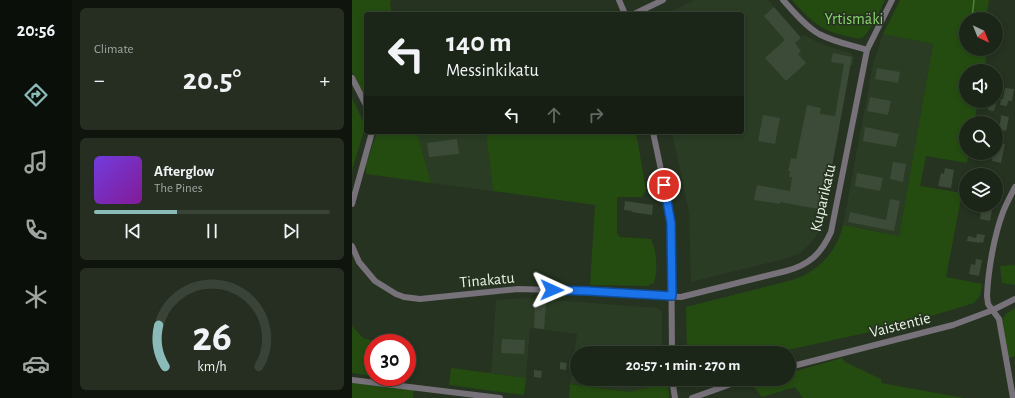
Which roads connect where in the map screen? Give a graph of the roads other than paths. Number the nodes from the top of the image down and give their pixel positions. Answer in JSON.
{"nodes":[{"id":1,"x":620,"y":0,"type":"edge"},
{"id":2,"x":663,"y":0,"type":"edge"},
{"id":3,"x":783,"y":0,"type":"edge"},
{"id":4,"x":892,"y":0,"type":"edge"},
{"id":5,"x":624,"y":12,"type":"edge"},
{"id":6,"x":638,"y":12,"type":"edge"},
{"id":7,"x":867,"y":50,"type":"junction"},
{"id":8,"x":352,"y":78,"type":"edge"},
{"id":9,"x":364,"y":101,"type":"edge"},
{"id":10,"x":371,"y":134,"type":"edge"},
{"id":11,"x":653,"y":134,"type":"edge"},
{"id":12,"x":1015,"y":187,"type":"edge"},
{"id":13,"x":352,"y":204,"type":"edge"},
{"id":14,"x":352,"y":246,"type":"edge"},
{"id":15,"x":672,"y":296,"type":"junction"},
{"id":16,"x":1015,"y":300,"type":"edge"},
{"id":17,"x":993,"y":310,"type":"junction"},
{"id":18,"x":672,"y":346,"type":"edge"},
{"id":19,"x":796,"y":365,"type":"edge"},
{"id":20,"x":352,"y":380,"type":"edge"},
{"id":21,"x":673,"y":386,"type":"edge"},
{"id":22,"x":725,"y":386,"type":"edge"},
{"id":23,"x":500,"y":398,"type":"edge"},
{"id":24,"x":675,"y":398,"type":"edge"},
{"id":25,"x":692,"y":398,"type":"edge"},
{"id":26,"x":1013,"y":398,"type":"edge"}],
"edges":[{"from":1,"to":5,"type":"street"},
{"from":2,"to":6,"type":"street"},
{"from":3,"to":7,"type":"street"},
{"from":4,"to":7,"type":"street","name":"Kuparikatu"},
{"from":7,"to":15,"type":"street","name":"Kuparikatu"},
{"from":8,"to":9,"type":"street"},
{"from":10,"to":13,"type":"street"},
{"from":11,"to":15,"type":"street"},
{"from":12,"to":17,"type":"street"},
{"from":14,"to":15,"type":"street","name":"Tinakatu"},
{"from":15,"to":18,"type":"street"},
{"from":16,"to":17,"type":"street","name":"Vaistentie"},
{"from":17,"to":19,"type":"street","name":"Vaistentie"},
{"from":17,"to":26,"type":"street"},
{"from":20,"to":23,"type":"street"},
{"from":21,"to":24,"type":"street"},
{"from":22,"to":25,"type":"street"}]}
